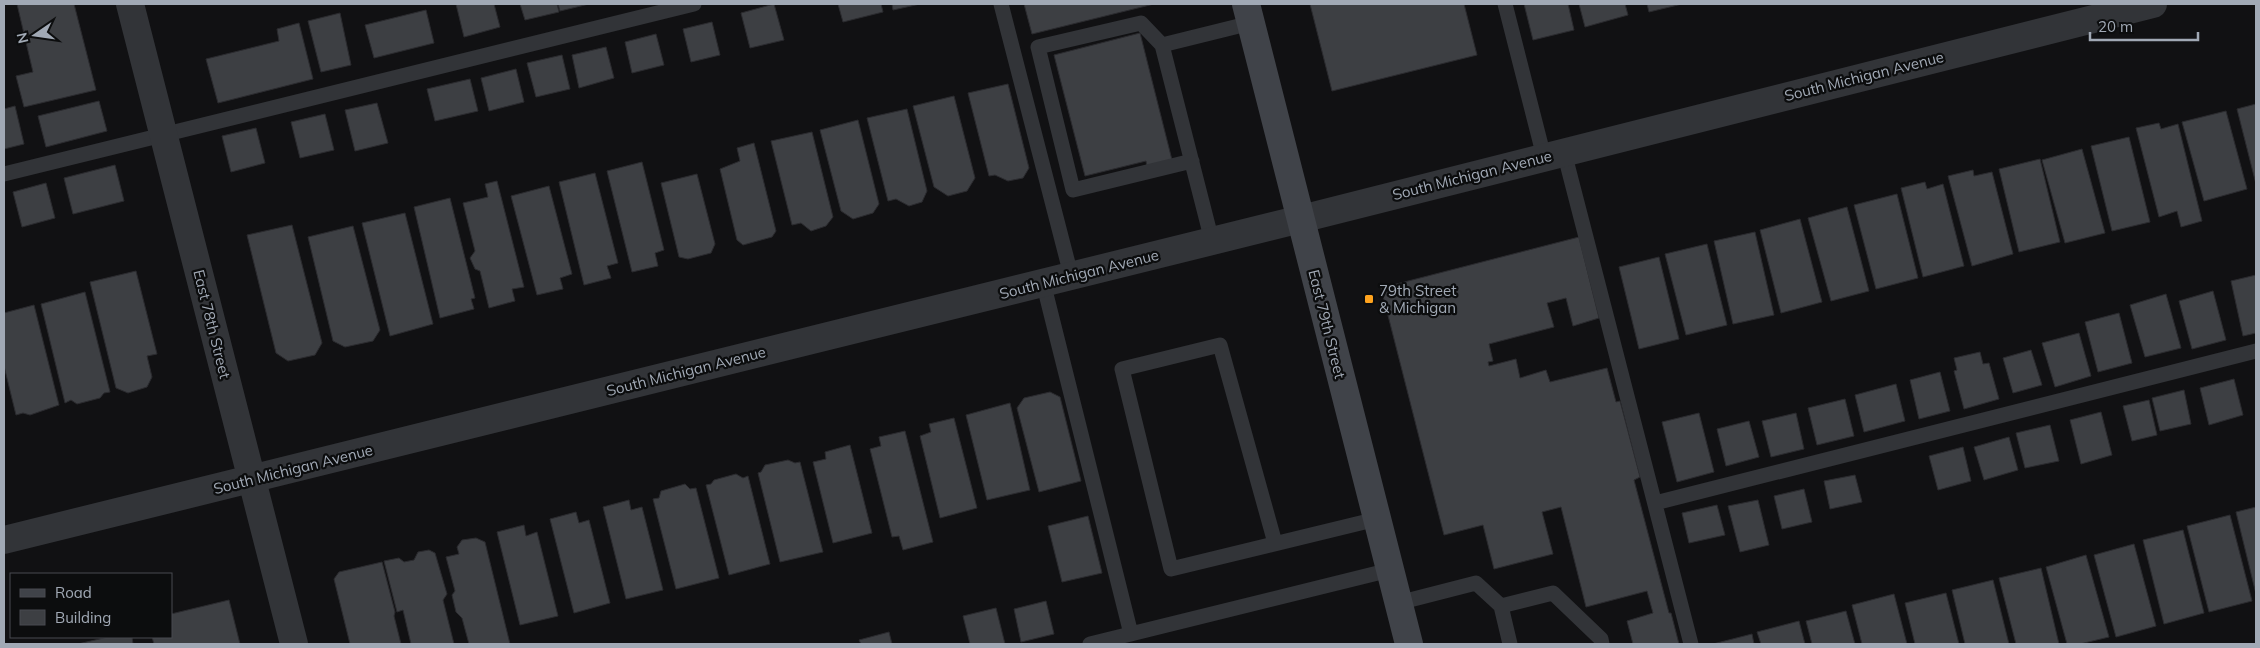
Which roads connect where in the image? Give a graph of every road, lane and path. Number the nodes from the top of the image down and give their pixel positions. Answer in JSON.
{"nodes":[{"id":1,"x":130,"y":4,"type":"edge"},
{"id":2,"x":694,"y":4,"type":"edge"},
{"id":3,"x":1001,"y":4,"type":"edge"},
{"id":4,"x":1506,"y":4,"type":"edge"},
{"id":5,"x":2153,"y":4,"type":"edge"},
{"id":6,"x":1249,"y":13,"type":"edge"},
{"id":7,"x":1162,"y":45,"type":"junction"},
{"id":8,"x":1038,"y":47,"type":"junction"},
{"id":9,"x":1014,"y":53,"type":"junction"},
{"id":10,"x":163,"y":134,"type":"junction"},
{"id":11,"x":1554,"y":154,"type":"junction"},
{"id":12,"x":1192,"y":161,"type":"junction"},
{"id":13,"x":4,"y":174,"type":"edge"},
{"id":14,"x":1073,"y":190,"type":"junction"},
{"id":15,"x":1050,"y":195,"type":"junction"},
{"id":16,"x":1301,"y":219,"type":"junction"},
{"id":17,"x":1212,"y":241,"type":"junction"},
{"id":18,"x":1071,"y":275,"type":"junction"},
{"id":19,"x":1043,"y":282,"type":"junction"},
{"id":20,"x":2256,"y":351,"type":"edge"},
{"id":21,"x":252,"y":479,"type":"junction"},
{"id":22,"x":1655,"y":503,"type":"junction"},
{"id":23,"x":1377,"y":519,"type":"junction"},
{"id":24,"x":4,"y":540,"type":"edge"},
{"id":25,"x":1275,"y":543,"type":"junction"},
{"id":26,"x":1390,"y":570,"type":"junction"},
{"id":27,"x":1398,"y":603,"type":"junction"},
{"id":28,"x":1500,"y":606,"type":"junction"},
{"id":29,"x":1131,"y":634,"type":"junction"},
{"id":30,"x":1151,"y":637,"type":"edge"},
{"id":31,"x":294,"y":644,"type":"edge"},
{"id":32,"x":1090,"y":644,"type":"edge"},
{"id":33,"x":1409,"y":644,"type":"edge"},
{"id":34,"x":1510,"y":644,"type":"edge"},
{"id":35,"x":1602,"y":644,"type":"edge"},
{"id":36,"x":1691,"y":644,"type":"edge"}],
"edges":[{"from":1,"to":10,"type":"street","name":"East 78th Street"},
{"from":2,"to":10,"type":"lane"},
{"from":3,"to":9,"type":"lane"},
{"from":4,"to":11,"type":"lane"},
{"from":5,"to":11,"type":"street","name":"South Michigan Avenue"},
{"from":6,"to":7,"type":"lane"},
{"from":6,"to":16,"type":"main road","name":"East 79th Street"},
{"from":7,"to":8,"type":"lane"},
{"from":7,"to":12,"type":"lane"},
{"from":8,"to":9,"type":"lane"},
{"from":8,"to":14,"type":"lane"},
{"from":9,"to":15,"type":"lane"},
{"from":10,"to":13,"type":"lane"},
{"from":10,"to":21,"type":"street","name":"East 78th Street"},
{"from":11,"to":16,"type":"street","name":"South Michigan Avenue"},
{"from":11,"to":22,"type":"lane"},
{"from":12,"to":14,"type":"lane"},
{"from":12,"to":17,"type":"lane"},
{"from":14,"to":15,"type":"lane"},
{"from":15,"to":18,"type":"lane"},
{"from":16,"to":17,"type":"street","name":"South Michigan Avenue"},
{"from":16,"to":23,"type":"main road","name":"East 79th Street"},
{"from":17,"to":18,"type":"street","name":"South Michigan Avenue"},
{"from":18,"to":19,"type":"street","name":"South Michigan Avenue"},
{"from":19,"to":21,"type":"street","name":"South Michigan Avenue"},
{"from":19,"to":29,"type":"lane"},
{"from":20,"to":22,"type":"lane"},
{"from":21,"to":24,"type":"street","name":"South Michigan Avenue"},
{"from":21,"to":31,"type":"street","name":"East 78th Street"},
{"from":22,"to":36,"type":"lane"},
{"from":23,"to":25,"type":"lane"},
{"from":23,"to":26,"type":"main road","name":"East 79th Street"},
{"from":25,"to":25,"type":"lane"},
{"from":26,"to":27,"type":"main road","name":"East 79th Street"},
{"from":26,"to":30,"type":"lane"},
{"from":27,"to":28,"type":"lane"},
{"from":27,"to":33,"type":"main road","name":"East 79th Street"},
{"from":28,"to":34,"type":"lane"},
{"from":28,"to":35,"type":"lane"},
{"from":29,"to":30,"type":"lane"},
{"from":29,"to":32,"type":"lane"}]}
